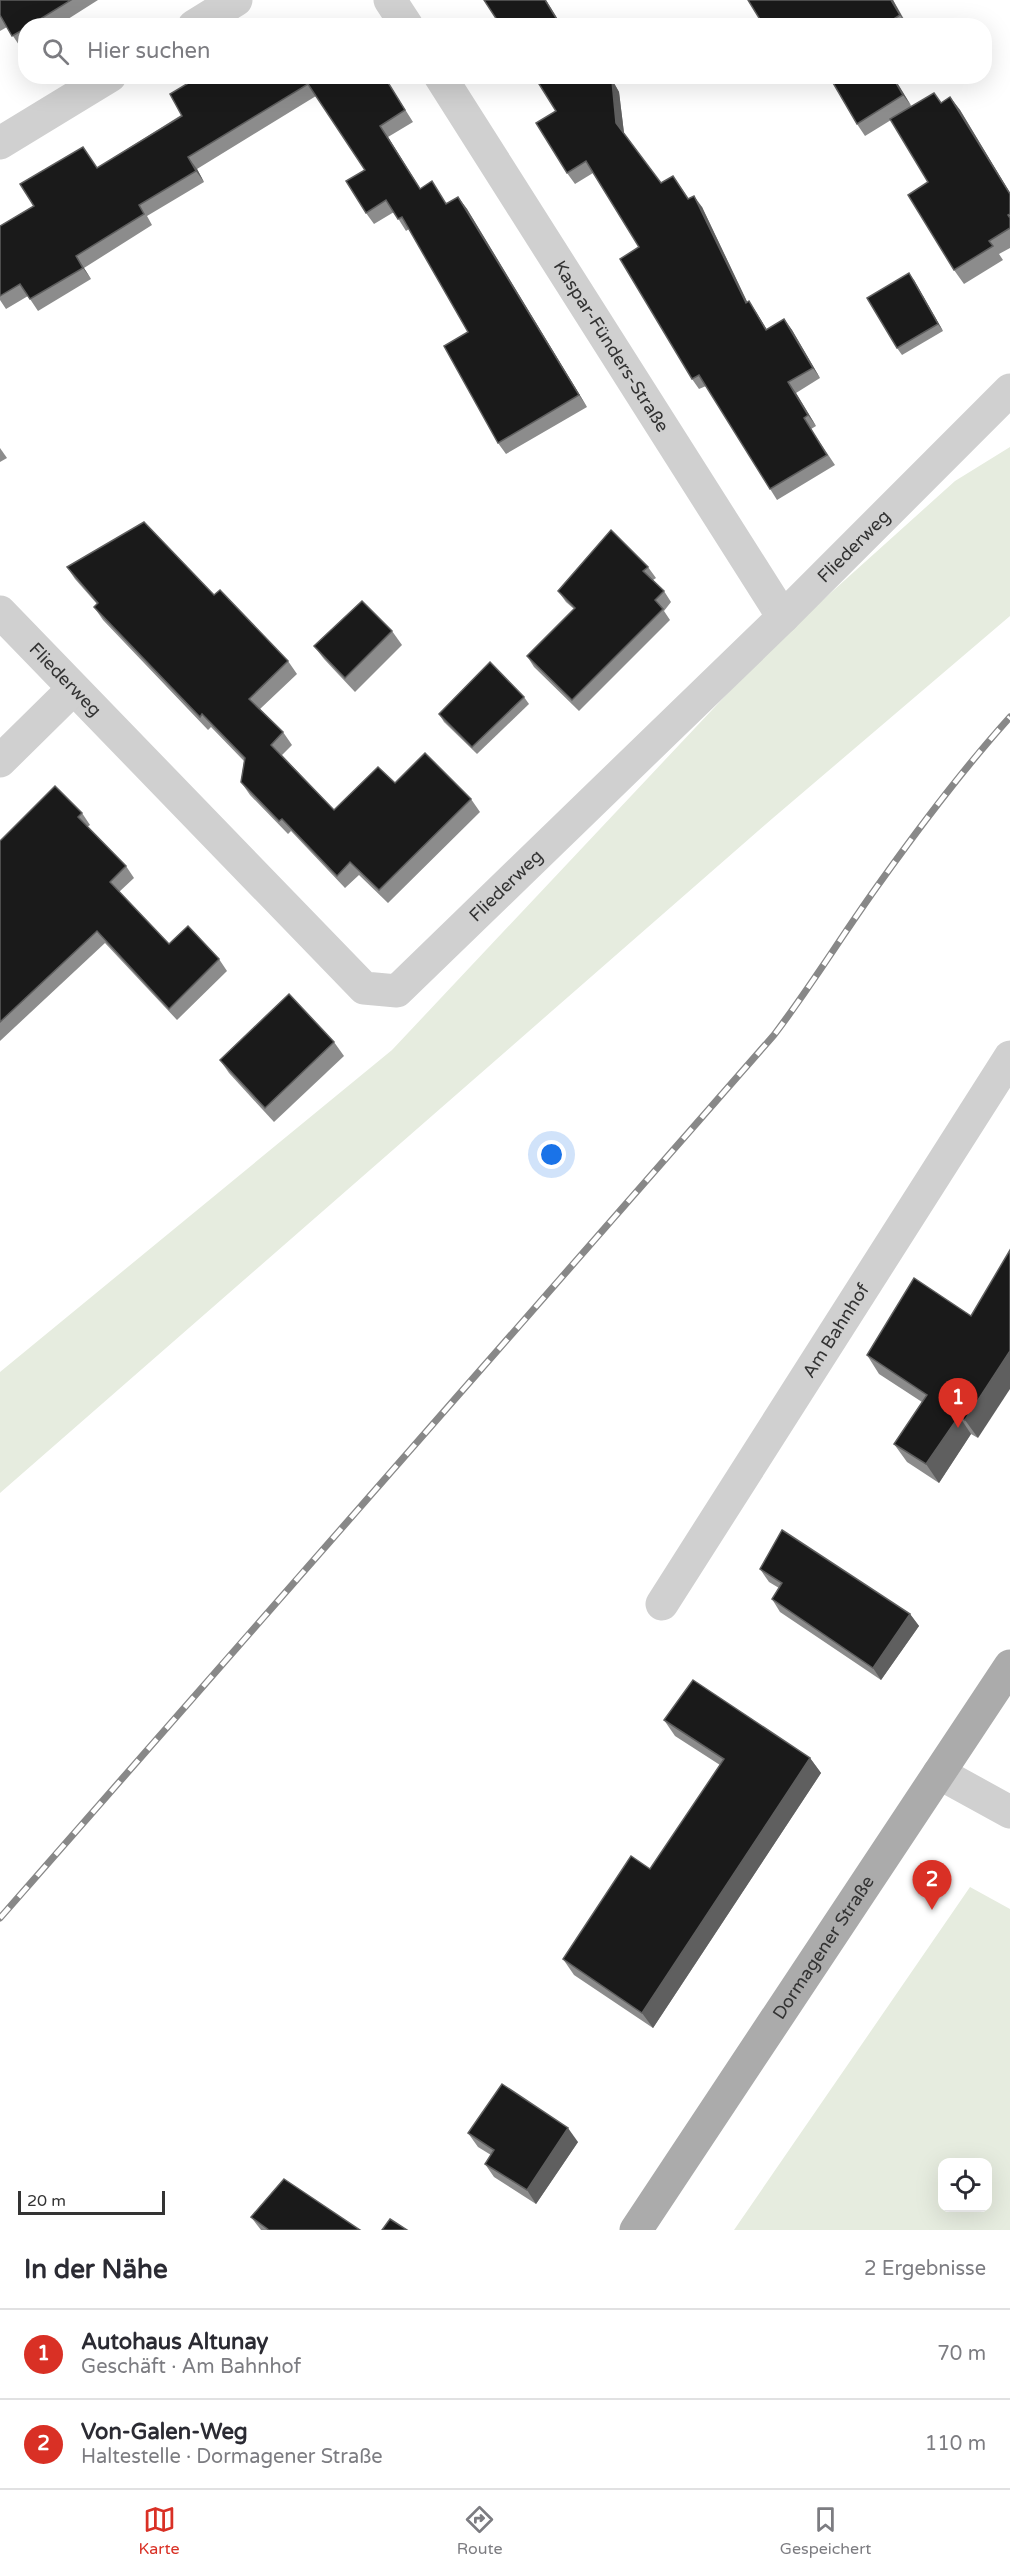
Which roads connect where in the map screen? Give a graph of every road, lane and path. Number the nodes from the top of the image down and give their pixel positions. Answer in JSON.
{"nodes":[{"id":1,"x":236,"y":0,"type":"edge"},
{"id":2,"x":390,"y":0,"type":"edge"},
{"id":3,"x":207,"y":18,"type":"edge"},
{"id":4,"x":402,"y":18,"type":"edge"},
{"id":5,"x":97,"y":84,"type":"edge"},
{"id":6,"x":445,"y":84,"type":"edge"},
{"id":7,"x":0,"y":143,"type":"edge"},
{"id":8,"x":1010,"y":390,"type":"edge"},
{"id":9,"x":0,"y":612,"type":"edge"},
{"id":10,"x":783,"y":617,"type":"junction"},
{"id":11,"x":73,"y":689,"type":"junction"},
{"id":12,"x":0,"y":761,"type":"edge"},
{"id":13,"x":1010,"y":1057,"type":"edge"},
{"id":14,"x":662,"y":1604,"type":"dead end"},
{"id":15,"x":1010,"y":1665,"type":"edge"},
{"id":16,"x":939,"y":1773,"type":"junction"},
{"id":17,"x":1010,"y":1812,"type":"edge"},
{"id":18,"x":636,"y":2230,"type":"edge"}],
"edges":[{"from":1,"to":3,"type":"street"},
{"from":2,"to":4,"type":"street"},
{"from":5,"to":7,"type":"street"},
{"from":6,"to":10,"type":"street","name":"Kaspar-Fünders-Straße"},
{"from":8,"to":10,"type":"street","name":"Fliederweg"},
{"from":9,"to":11,"type":"street","name":"Fliederweg"},
{"from":10,"to":11,"type":"street","name":"Fliederweg"},
{"from":11,"to":12,"type":"street"},
{"from":13,"to":14,"type":"street","name":"Am Bahnhof"},
{"from":15,"to":16,"type":"main road","name":"Dormagener Straße"},
{"from":16,"to":17,"type":"street"},
{"from":16,"to":18,"type":"main road","name":"Dormagener Straße"}]}
